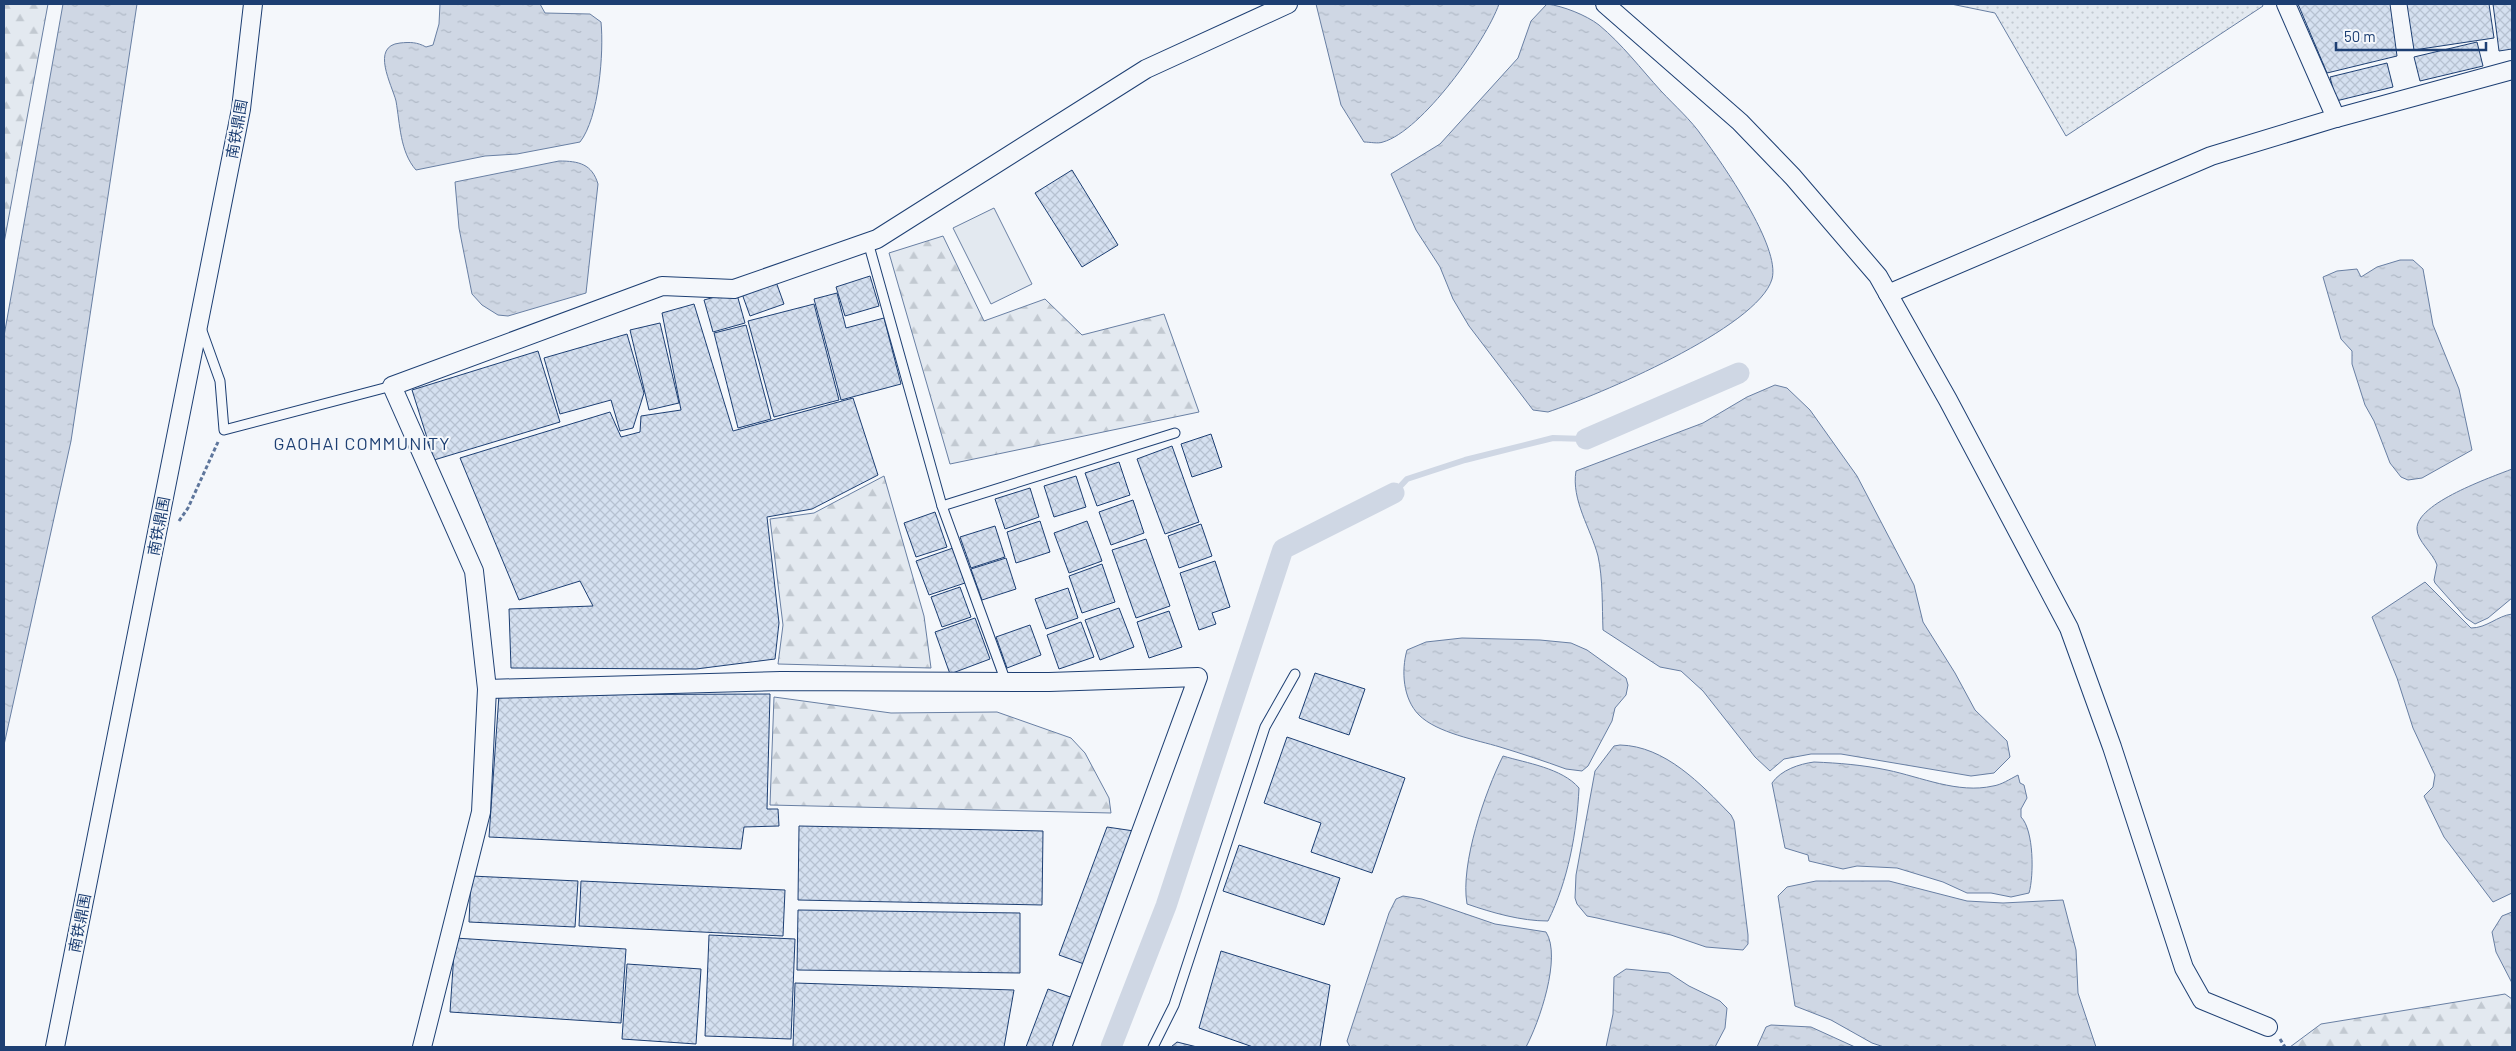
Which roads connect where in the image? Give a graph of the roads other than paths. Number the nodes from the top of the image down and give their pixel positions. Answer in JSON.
{"nodes":[{"id":1,"x":254,"y":4,"type":"edge"},
{"id":2,"x":1288,"y":4,"type":"edge"},
{"id":3,"x":1605,"y":4,"type":"edge"},
{"id":4,"x":2286,"y":4,"type":"edge"},
{"id":5,"x":2512,"y":70,"type":"edge"},
{"id":6,"x":2336,"y":118,"type":"junction"},
{"id":7,"x":868,"y":242,"type":"junction"},
{"id":8,"x":1888,"y":294,"type":"junction"},
{"id":9,"x":198,"y":322,"type":"junction"},
{"id":10,"x":392,"y":386,"type":"junction"},
{"id":11,"x":1175,"y":433,"type":"dead end"},
{"id":12,"x":942,"y":506,"type":"junction"},
{"id":13,"x":1295,"y":674,"type":"dead end"},
{"id":14,"x":1006,"y":682,"type":"junction"},
{"id":15,"x":487,"y":689,"type":"junction"},
{"id":16,"x":2268,"y":1027,"type":"dead end"},
{"id":17,"x":55,"y":1047,"type":"edge"},
{"id":18,"x":422,"y":1047,"type":"edge"},
{"id":19,"x":1062,"y":1047,"type":"edge"},
{"id":20,"x":1153,"y":1047,"type":"edge"}],
"edges":[{"from":1,"to":9,"type":"street","name":"南铁鼎围"},
{"from":2,"to":7,"type":"street"},
{"from":3,"to":8,"type":"street"},
{"from":4,"to":6,"type":"street"},
{"from":5,"to":6,"type":"street"},
{"from":6,"to":8,"type":"street"},
{"from":7,"to":10,"type":"street"},
{"from":7,"to":12,"type":"lane"},
{"from":8,"to":16,"type":"street"},
{"from":9,"to":10,"type":"lane"},
{"from":9,"to":17,"type":"street","name":"南铁鼎围"},
{"from":10,"to":15,"type":"street"},
{"from":11,"to":12,"type":"lane"},
{"from":12,"to":14,"type":"lane"},
{"from":13,"to":20,"type":"lane"},
{"from":14,"to":15,"type":"street"},
{"from":14,"to":19,"type":"street"},
{"from":15,"to":18,"type":"street"}]}
